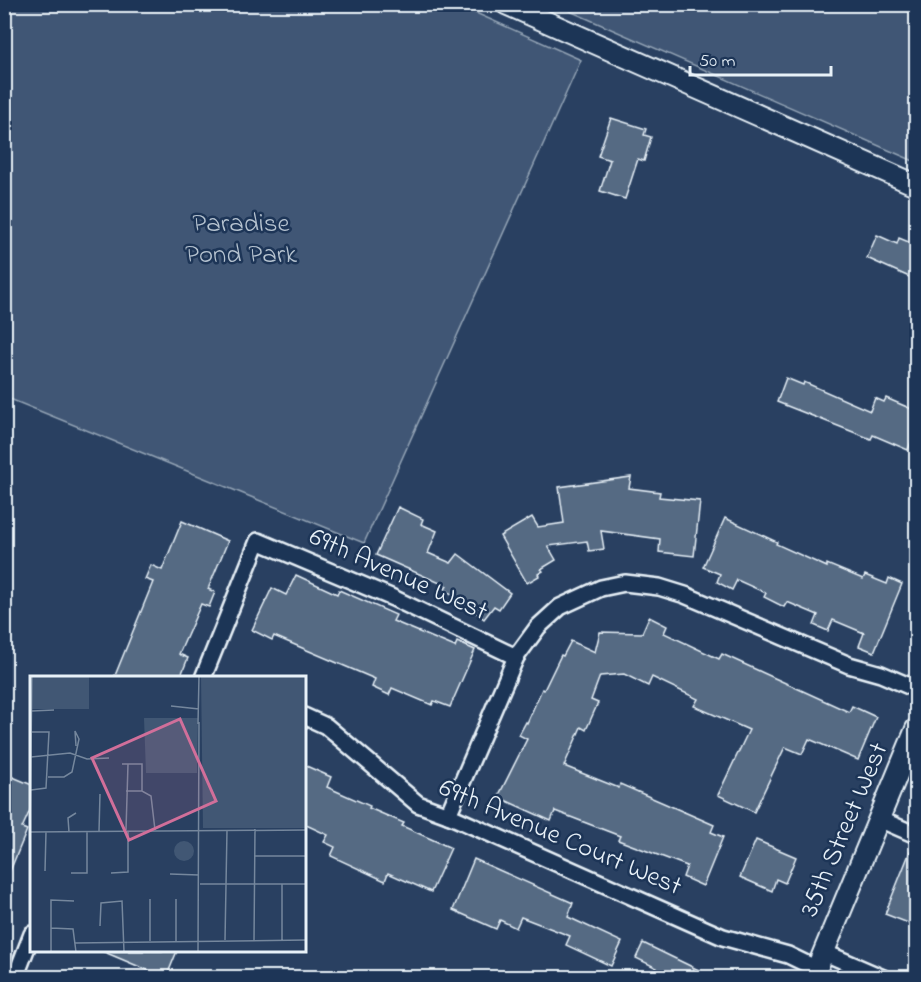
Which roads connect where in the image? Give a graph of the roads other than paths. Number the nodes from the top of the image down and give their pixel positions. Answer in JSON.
{"nodes":[{"id":1,"x":506,"y":4,"type":"edge"},
{"id":2,"x":916,"y":185,"type":"edge"},
{"id":3,"x":516,"y":657,"type":"junction"},
{"id":4,"x":204,"y":674,"type":"edge"},
{"id":5,"x":916,"y":689,"type":"edge"},
{"id":6,"x":306,"y":717,"type":"edge"},
{"id":7,"x":916,"y":729,"type":"edge"},
{"id":8,"x":448,"y":815,"type":"junction"},
{"id":9,"x":879,"y":819,"type":"junction"},
{"id":10,"x":916,"y":835,"type":"edge"},
{"id":11,"x":30,"y":939,"type":"edge"},
{"id":12,"x":818,"y":966,"type":"edge"},
{"id":13,"x":15,"y":978,"type":"edge"},
{"id":14,"x":883,"y":978,"type":"edge"}],
"edges":[{"from":1,"to":2,"type":"street"},
{"from":3,"to":4,"type":"street","name":"69th Avenue West"},
{"from":3,"to":5,"type":"street"},
{"from":3,"to":8,"type":"street"},
{"from":6,"to":8,"type":"street","name":"69th Avenue Court West"},
{"from":7,"to":9,"type":"street","name":"35th Street West"},
{"from":8,"to":12,"type":"street","name":"69th Avenue Court West"},
{"from":9,"to":10,"type":"street"},
{"from":9,"to":12,"type":"street","name":"35th Street West"},
{"from":11,"to":13,"type":"street"},
{"from":12,"to":14,"type":"street","name":"35th Street West"}]}
